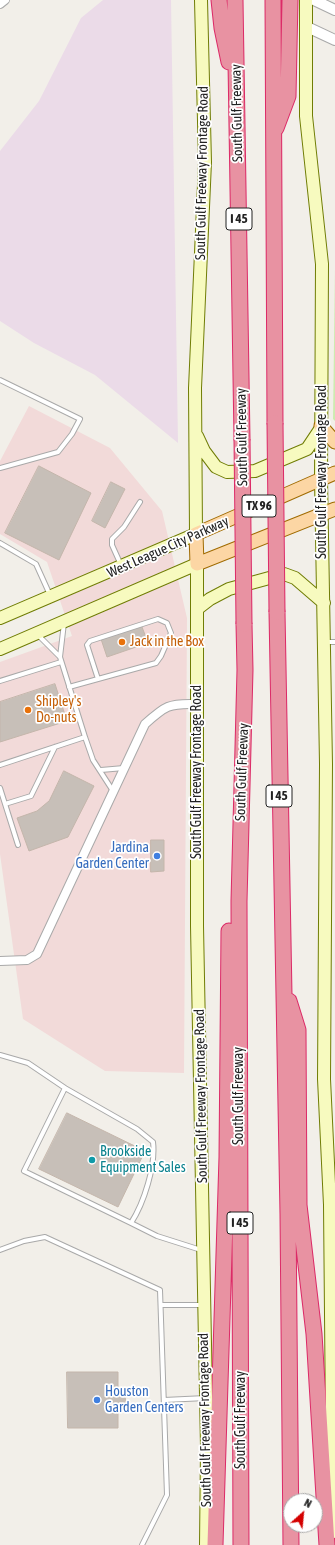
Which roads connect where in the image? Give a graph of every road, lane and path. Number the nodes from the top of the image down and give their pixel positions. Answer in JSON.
{"nodes":[{"id":1,"x":5,"y":0,"type":"edge"},
{"id":2,"x":201,"y":0,"type":"edge"},
{"id":3,"x":219,"y":0,"type":"edge"},
{"id":4,"x":235,"y":0,"type":"edge"},
{"id":5,"x":273,"y":0,"type":"edge"},
{"id":6,"x":290,"y":0,"type":"edge"},
{"id":7,"x":306,"y":0,"type":"edge"},
{"id":8,"x":314,"y":0,"type":"edge"},
{"id":9,"x":0,"y":4,"type":"edge"},
{"id":10,"x":335,"y":10,"type":"edge"},
{"id":11,"x":305,"y":26,"type":"junction"},
{"id":12,"x":335,"y":40,"type":"edge"},
{"id":13,"x":236,"y":92,"type":"junction"},
{"id":14,"x":273,"y":138,"type":"junction"},
{"id":15,"x":0,"y":380,"type":"edge"},
{"id":16,"x":321,"y":427,"type":"junction"},
{"id":17,"x":195,"y":431,"type":"junction"},
{"id":18,"x":335,"y":442,"type":"edge"},
{"id":19,"x":0,"y":468,"type":"edge"},
{"id":20,"x":335,"y":473,"type":"edge"},
{"id":21,"x":321,"y":479,"type":"junction"},
{"id":22,"x":140,"y":502,"type":"dead end"},
{"id":23,"x":335,"y":509,"type":"edge"},
{"id":24,"x":322,"y":514,"type":"junction"},
{"id":25,"x":196,"y":534,"type":"junction"},
{"id":26,"x":0,"y":544,"type":"edge"},
{"id":27,"x":197,"y":564,"type":"junction"},
{"id":28,"x":122,"y":567,"type":"junction"},
{"id":29,"x":51,"y":597,"type":"junction"},
{"id":30,"x":324,"y":603,"type":"junction"},
{"id":31,"x":197,"y":609,"type":"junction"},
{"id":32,"x":0,"y":618,"type":"edge"},
{"id":33,"x":64,"y":622,"type":"junction"},
{"id":34,"x":37,"y":634,"type":"junction"},
{"id":35,"x":330,"y":642,"type":"edge"},
{"id":36,"x":0,"y":650,"type":"edge"},
{"id":37,"x":60,"y":657,"type":"junction"},
{"id":38,"x":61,"y":662,"type":"junction"},
{"id":39,"x":98,"y":679,"type":"junction"},
{"id":40,"x":0,"y":681,"type":"edge"},
{"id":41,"x":69,"y":687,"type":"junction"},
{"id":42,"x":196,"y":704,"type":"junction"},
{"id":43,"x":85,"y":737,"type":"junction"},
{"id":44,"x":55,"y":747,"type":"junction"},
{"id":45,"x":0,"y":765,"type":"edge"},
{"id":46,"x":124,"y":768,"type":"junction"},
{"id":47,"x":101,"y":770,"type":"junction"},
{"id":48,"x":0,"y":788,"type":"edge"},
{"id":49,"x":113,"y":792,"type":"junction"},
{"id":50,"x":5,"y":804,"type":"junction"},
{"id":51,"x":240,"y":836,"type":"junction"},
{"id":52,"x":18,"y":845,"type":"dead end"},
{"id":53,"x":0,"y":961,"type":"edge"},
{"id":54,"x":283,"y":981,"type":"junction"},
{"id":55,"x":0,"y":1055,"type":"edge"},
{"id":56,"x":65,"y":1088,"type":"junction"},
{"id":57,"x":335,"y":1186,"type":"edge"},
{"id":58,"x":330,"y":1200,"type":"junction"},
{"id":59,"x":131,"y":1224,"type":"junction"},
{"id":60,"x":332,"y":1241,"type":"edge"},
{"id":61,"x":0,"y":1250,"type":"edge"},
{"id":62,"x":203,"y":1251,"type":"junction"},
{"id":63,"x":161,"y":1305,"type":"junction"},
{"id":64,"x":204,"y":1306,"type":"junction"},
{"id":65,"x":333,"y":1364,"type":"edge"},
{"id":66,"x":206,"y":1398,"type":"junction"},
{"id":67,"x":164,"y":1400,"type":"junction"},
{"id":68,"x":334,"y":1469,"type":"edge"},
{"id":69,"x":142,"y":1545,"type":"edge"},
{"id":70,"x":206,"y":1545,"type":"edge"},
{"id":71,"x":215,"y":1545,"type":"edge"},
{"id":72,"x":241,"y":1545,"type":"edge"},
{"id":73,"x":291,"y":1545,"type":"edge"},
{"id":74,"x":327,"y":1545,"type":"edge"},
{"id":75,"x":333,"y":1545,"type":"edge"}],
"edges":[{"from":1,"to":9,"type":"street"},
{"from":2,"to":17,"type":"main road","name":"South Gulf Freeway Frontage Road"},
{"from":3,"to":13,"type":"highway"},
{"from":4,"to":13,"type":"highway","name":"South Gulf Freeway","number":"I 45"},
{"from":5,"to":14,"type":"highway","number":"I 45"},
{"from":6,"to":14,"type":"highway"},
{"from":7,"to":11,"type":"main road","name":"South Gulf Freeway Frontage Road"},
{"from":8,"to":10,"type":"street"},
{"from":11,"to":12,"type":"street"},
{"from":11,"to":16,"type":"main road","name":"South Gulf Freeway Frontage Road"},
{"from":13,"to":51,"type":"highway","name":"South Gulf Freeway","number":"I 45","bridge":true},
{"from":14,"to":54,"type":"highway","number":"I 45","bridge":true},
{"from":15,"to":19,"type":"lane"},
{"from":16,"to":17,"type":"main road"},
{"from":16,"to":18,"type":"main road"},
{"from":16,"to":21,"type":"main road","name":"South Gulf Freeway Frontage Road"},
{"from":17,"to":25,"type":"main road","name":"South Gulf Freeway Frontage Road"},
{"from":20,"to":21,"type":"main road","name":"West League City Parkway","number":"TX 96"},
{"from":21,"to":24,"type":"main road","name":"South Gulf Freeway Frontage Road"},
{"from":21,"to":25,"type":"main road","name":"West League City Parkway","number":"TX 96"},
{"from":22,"to":28,"type":"lane"},
{"from":23,"to":24,"type":"main road","name":"West League City Parkway","number":"TX 96"},
{"from":24,"to":27,"type":"main road","name":"West League City Parkway","number":"TX 96"},
{"from":24,"to":30,"type":"main road","name":"South Gulf Freeway Frontage Road"},
{"from":25,"to":27,"type":"main road","name":"South Gulf Freeway Frontage Road"},
{"from":25,"to":28,"type":"main road","name":"West League City Parkway"},
{"from":26,"to":29,"type":"lane"},
{"from":27,"to":31,"type":"main road","name":"South Gulf Freeway Frontage Road"},
{"from":27,"to":33,"type":"main road","name":"West League City Parkway"},
{"from":28,"to":29,"type":"main road","name":"West League City Parkway"},
{"from":29,"to":32,"type":"main road","name":"West League City Parkway"},
{"from":30,"to":31,"type":"main road"},
{"from":30,"to":35,"type":"main road","name":"South Gulf Freeway Frontage Road"},
{"from":31,"to":42,"type":"main road","name":"South Gulf Freeway Frontage Road"},
{"from":33,"to":34,"type":"main road","name":"West League City Parkway"},
{"from":33,"to":37,"type":"lane"},
{"from":34,"to":36,"type":"main road","name":"West League City Parkway"},
{"from":34,"to":37,"type":"lane"},
{"from":35,"to":58,"type":"main road","name":"South Gulf Freeway Frontage Road"},
{"from":37,"to":38,"type":"lane"},
{"from":38,"to":40,"type":"lane"},
{"from":38,"to":41,"type":"lane"},
{"from":39,"to":39,"type":"lane"},
{"from":39,"to":41,"type":"lane"},
{"from":41,"to":43,"type":"lane"},
{"from":42,"to":46,"type":"street"},
{"from":42,"to":62,"type":"main road","name":"South Gulf Freeway Frontage Road"},
{"from":43,"to":44,"type":"lane"},
{"from":43,"to":47,"type":"lane"},
{"from":44,"to":45,"type":"lane"},
{"from":44,"to":50,"type":"lane"},
{"from":46,"to":47,"type":"lane"},
{"from":46,"to":49,"type":"street"},
{"from":47,"to":49,"type":"lane"},
{"from":48,"to":50,"type":"lane"},
{"from":49,"to":53,"type":"street"},
{"from":50,"to":52,"type":"lane"},
{"from":51,"to":71,"type":"highway"},
{"from":51,"to":72,"type":"highway","name":"South Gulf Freeway","number":"I 45"},
{"from":54,"to":73,"type":"highway","number":"I 45"},
{"from":54,"to":74,"type":"highway"},
{"from":55,"to":56,"type":"lane"},
{"from":56,"to":59,"type":"lane"},
{"from":56,"to":59,"type":"lane"},
{"from":57,"to":58,"type":"lane"},
{"from":58,"to":60,"type":"main road","name":"South Gulf Freeway Frontage Road"},
{"from":59,"to":62,"type":"lane"},
{"from":60,"to":65,"type":"main road","name":"South Gulf Freeway Frontage Road"},
{"from":61,"to":63,"type":"lane"},
{"from":62,"to":64,"type":"main road","name":"South Gulf Freeway Frontage Road"},
{"from":63,"to":64,"type":"lane"},
{"from":63,"to":67,"type":"lane"},
{"from":64,"to":66,"type":"main road","name":"South Gulf Freeway Frontage Road"},
{"from":65,"to":68,"type":"main road","name":"South Gulf Freeway Frontage Road"},
{"from":66,"to":67,"type":"lane"},
{"from":66,"to":70,"type":"main road","name":"South Gulf Freeway Frontage Road"},
{"from":67,"to":69,"type":"lane"},
{"from":68,"to":75,"type":"main road","name":"South Gulf Freeway Frontage Road"}]}
